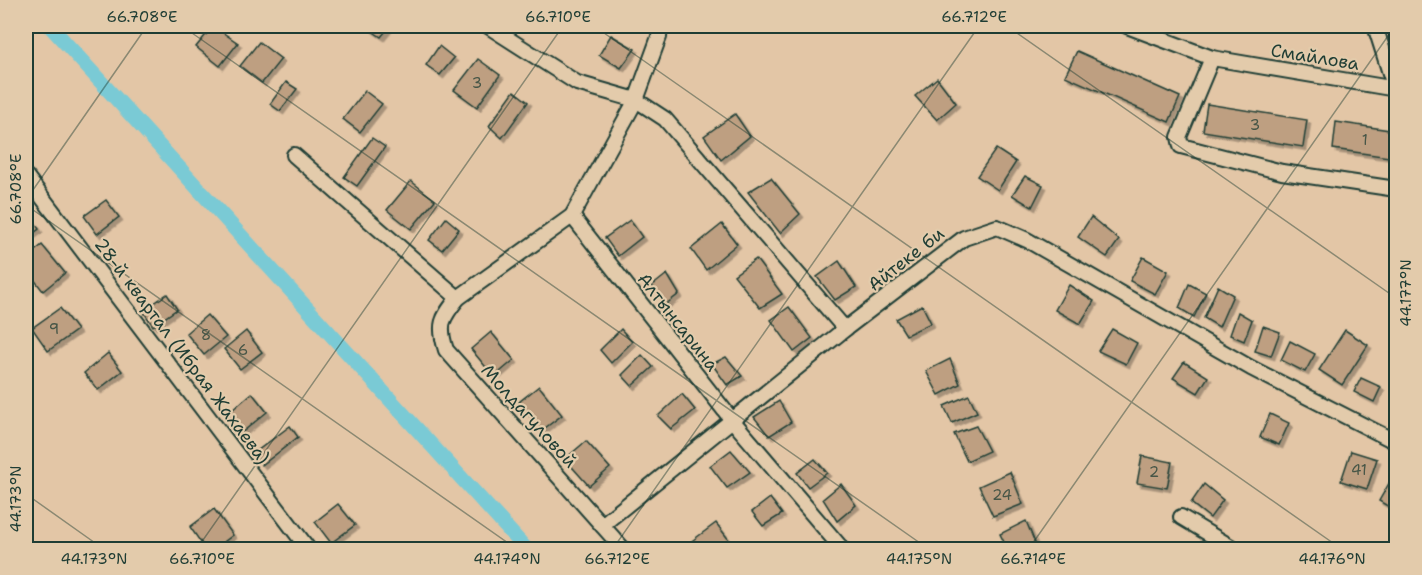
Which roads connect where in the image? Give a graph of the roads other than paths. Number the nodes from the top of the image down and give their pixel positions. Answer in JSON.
{"nodes":[{"id":1,"x":488,"y":26,"type":"edge"},
{"id":2,"x":660,"y":26,"type":"edge"},
{"id":3,"x":1127,"y":26,"type":"edge"},
{"id":4,"x":1375,"y":26,"type":"edge"},
{"id":5,"x":1212,"y":58,"type":"junction"},
{"id":6,"x":1396,"y":89,"type":"edge"},
{"id":7,"x":636,"y":100,"type":"junction"},
{"id":8,"x":294,"y":155,"type":"dead end"},
{"id":9,"x":26,"y":176,"type":"edge"},
{"id":10,"x":1396,"y":189,"type":"edge"},
{"id":11,"x":572,"y":216,"type":"junction"},
{"id":12,"x":458,"y":298,"type":"junction"},
{"id":13,"x":845,"y":329,"type":"junction"},
{"id":14,"x":732,"y":420,"type":"junction"},
{"id":15,"x":1396,"y":442,"type":"edge"},
{"id":16,"x":1181,"y":517,"type":"dead end"},
{"id":17,"x":602,"y":525,"type":"junction"},
{"id":18,"x":309,"y":549,"type":"edge"},
{"id":19,"x":624,"y":549,"type":"edge"},
{"id":20,"x":843,"y":549,"type":"edge"},
{"id":21,"x":1236,"y":549,"type":"edge"}],
"edges":[{"from":1,"to":7,"type":"street"},
{"from":2,"to":7,"type":"street"},
{"from":3,"to":5,"type":"street","name":"Смайлова"},
{"from":4,"to":6,"type":"street"},
{"from":5,"to":6,"type":"street","name":"Смайлова"},
{"from":5,"to":10,"type":"street"},
{"from":7,"to":11,"type":"street"},
{"from":7,"to":13,"type":"street"},
{"from":8,"to":12,"type":"street"},
{"from":9,"to":18,"type":"street","name":"28-й квартал (Ибрая Жахаева)"},
{"from":11,"to":12,"type":"street","name":"Молдагуловой"},
{"from":11,"to":14,"type":"street","name":"Алтынсарина"},
{"from":12,"to":17,"type":"street","name":"Молдагуловой"},
{"from":13,"to":14,"type":"street","name":"Айтеке би"},
{"from":13,"to":15,"type":"street","name":"Айтеке би"},
{"from":14,"to":17,"type":"street","name":"Айтеке би"},
{"from":14,"to":20,"type":"street","name":"Алтынсарина"},
{"from":16,"to":21,"type":"street"},
{"from":17,"to":19,"type":"street","name":"Молдагуловой"}]}
